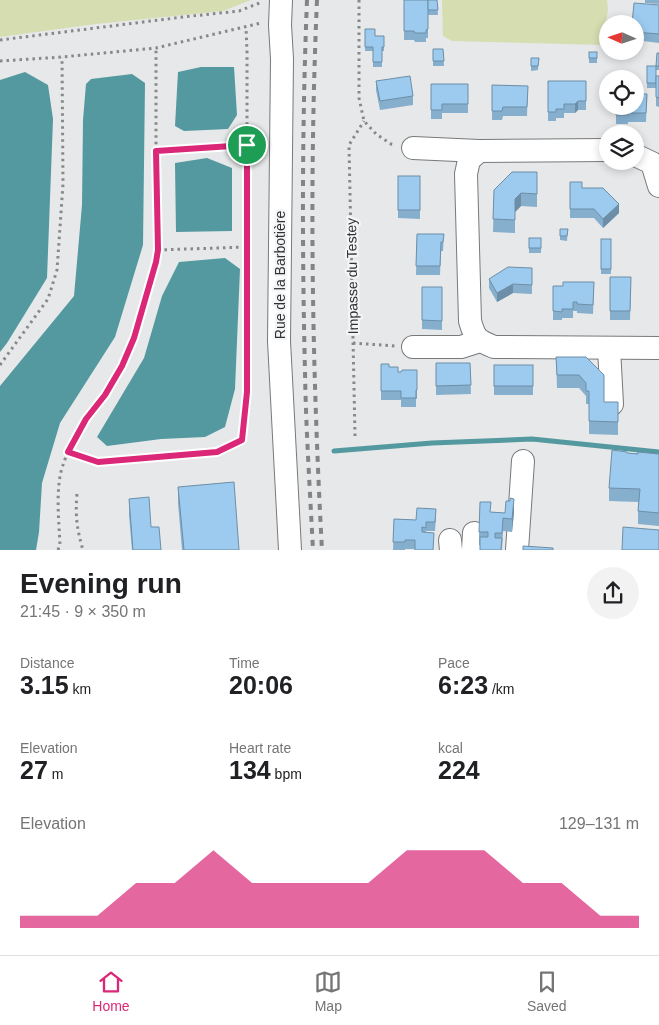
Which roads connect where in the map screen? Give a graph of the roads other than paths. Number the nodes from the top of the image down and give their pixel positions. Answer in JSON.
{"nodes":[{"id":1,"x":274,"y":6,"type":"edge"},
{"id":2,"x":413,"y":148,"type":"road end"},
{"id":3,"x":599,"y":150,"type":"edge"},
{"id":4,"x":479,"y":151,"type":"junction"},
{"id":5,"x":644,"y":159,"type":"edge"},
{"id":6,"x":659,"y":186,"type":"edge"},
{"id":7,"x":480,"y":341,"type":"junction"},
{"id":8,"x":414,"y":347,"type":"road end"},
{"id":9,"x":609,"y":348,"type":"junction"},
{"id":10,"x":659,"y":348,"type":"edge"},
{"id":11,"x":612,"y":404,"type":"edge"},
{"id":12,"x":523,"y":461,"type":"dead end"},
{"id":13,"x":290,"y":550,"type":"edge"},
{"id":14,"x":517,"y":550,"type":"edge"}],
"edges":[{"from":1,"to":13,"type":"street","name":"Rue de la Barbotière"},
{"from":2,"to":4,"type":"street"},
{"from":3,"to":4,"type":"street"},
{"from":4,"to":7,"type":"street"},
{"from":5,"to":6,"type":"street"},
{"from":7,"to":8,"type":"street"},
{"from":7,"to":9,"type":"street"},
{"from":9,"to":10,"type":"street"},
{"from":9,"to":11,"type":"street"},
{"from":12,"to":14,"type":"street"}]}
